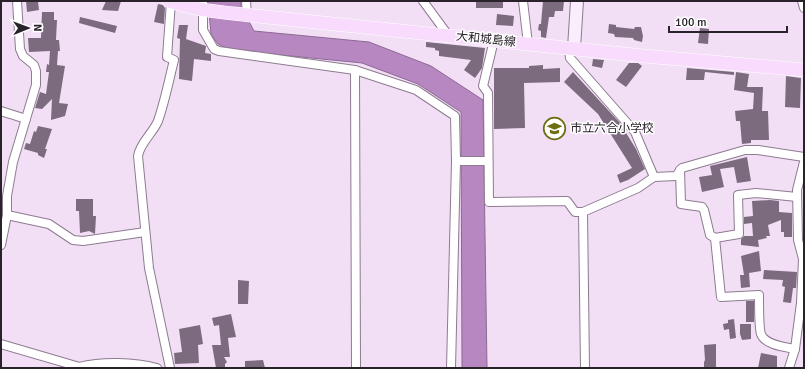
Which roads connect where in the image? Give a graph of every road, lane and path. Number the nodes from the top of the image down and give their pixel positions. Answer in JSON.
{"nodes":[{"id":1,"x":17,"y":1,"type":"edge"},
{"id":2,"x":170,"y":1,"type":"edge"},
{"id":3,"x":246,"y":1,"type":"edge"},
{"id":4,"x":423,"y":1,"type":"edge"},
{"id":5,"x":523,"y":1,"type":"edge"},
{"id":6,"x":577,"y":1,"type":"edge"},
{"id":7,"x":802,"y":1,"type":"edge"},
{"id":8,"x":203,"y":5,"type":"edge"},
{"id":9,"x":804,"y":8,"type":"edge"},
{"id":10,"x":247,"y":15,"type":"junction"},
{"id":11,"x":448,"y":35,"type":"junction"},
{"id":12,"x":494,"y":40,"type":"junction"},
{"id":13,"x":528,"y":44,"type":"junction"},
{"id":14,"x":572,"y":48,"type":"junction"},
{"id":15,"x":355,"y":70,"type":"junction"},
{"id":16,"x":804,"y":70,"type":"edge"},
{"id":17,"x":1,"y":111,"type":"edge"},
{"id":18,"x":26,"y":119,"type":"junction"},
{"id":19,"x":804,"y":157,"type":"edge"},
{"id":20,"x":460,"y":161,"type":"junction"},
{"id":21,"x":488,"y":161,"type":"junction"},
{"id":22,"x":804,"y":162,"type":"edge"},
{"id":23,"x":680,"y":170,"type":"junction"},
{"id":24,"x":654,"y":178,"type":"junction"},
{"id":25,"x":4,"y":195,"type":"edge"},
{"id":26,"x":797,"y":197,"type":"junction"},
{"id":27,"x":583,"y":212,"type":"junction"},
{"id":28,"x":8,"y":215,"type":"junction"},
{"id":29,"x":145,"y":232,"type":"junction"},
{"id":30,"x":715,"y":238,"type":"junction"},
{"id":31,"x":1,"y":245,"type":"edge"},
{"id":32,"x":803,"y":250,"type":"edge"},
{"id":33,"x":1,"y":344,"type":"edge"},
{"id":34,"x":795,"y":349,"type":"junction"},
{"id":35,"x":81,"y":367,"type":"edge"},
{"id":36,"x":157,"y":368,"type":"edge"},
{"id":37,"x":170,"y":368,"type":"edge"},
{"id":38,"x":356,"y":368,"type":"edge"},
{"id":39,"x":451,"y":368,"type":"edge"},
{"id":40,"x":585,"y":368,"type":"edge"},
{"id":41,"x":789,"y":368,"type":"edge"}],
"edges":[{"from":1,"to":18,"type":"street"},
{"from":2,"to":8,"type":"main road","name":"大和城島線"},
{"from":2,"to":29,"type":"street"},
{"from":3,"to":10,"type":"street"},
{"from":4,"to":11,"type":"street"},
{"from":5,"to":13,"type":"street"},
{"from":6,"to":14,"type":"street"},
{"from":7,"to":9,"type":"street"},
{"from":8,"to":10,"type":"main road","name":"大和城島線"},
{"from":8,"to":15,"type":"street"},
{"from":10,"to":11,"type":"main road","name":"大和城島線"},
{"from":11,"to":12,"type":"main road","name":"大和城島線"},
{"from":12,"to":13,"type":"main road","name":"大和城島線"},
{"from":12,"to":21,"type":"street"},
{"from":13,"to":14,"type":"main road","name":"大和城島線"},
{"from":14,"to":16,"type":"main road","name":"大和城島線"},
{"from":14,"to":24,"type":"street"},
{"from":15,"to":20,"type":"street"},
{"from":15,"to":38,"type":"street"},
{"from":17,"to":18,"type":"street"},
{"from":18,"to":25,"type":"street"},
{"from":19,"to":23,"type":"street"},
{"from":20,"to":21,"type":"street"},
{"from":20,"to":39,"type":"street"},
{"from":21,"to":27,"type":"street"},
{"from":22,"to":26,"type":"street"},
{"from":23,"to":24,"type":"street"},
{"from":23,"to":30,"type":"street"},
{"from":24,"to":27,"type":"street"},
{"from":25,"to":28,"type":"street"},
{"from":26,"to":30,"type":"street"},
{"from":26,"to":32,"type":"street"},
{"from":27,"to":40,"type":"street"},
{"from":28,"to":29,"type":"street"},
{"from":28,"to":31,"type":"street"},
{"from":29,"to":37,"type":"street"},
{"from":30,"to":34,"type":"street"},
{"from":32,"to":34,"type":"street"},
{"from":33,"to":35,"type":"street"},
{"from":34,"to":41,"type":"street"},
{"from":35,"to":36,"type":"street"}]}
